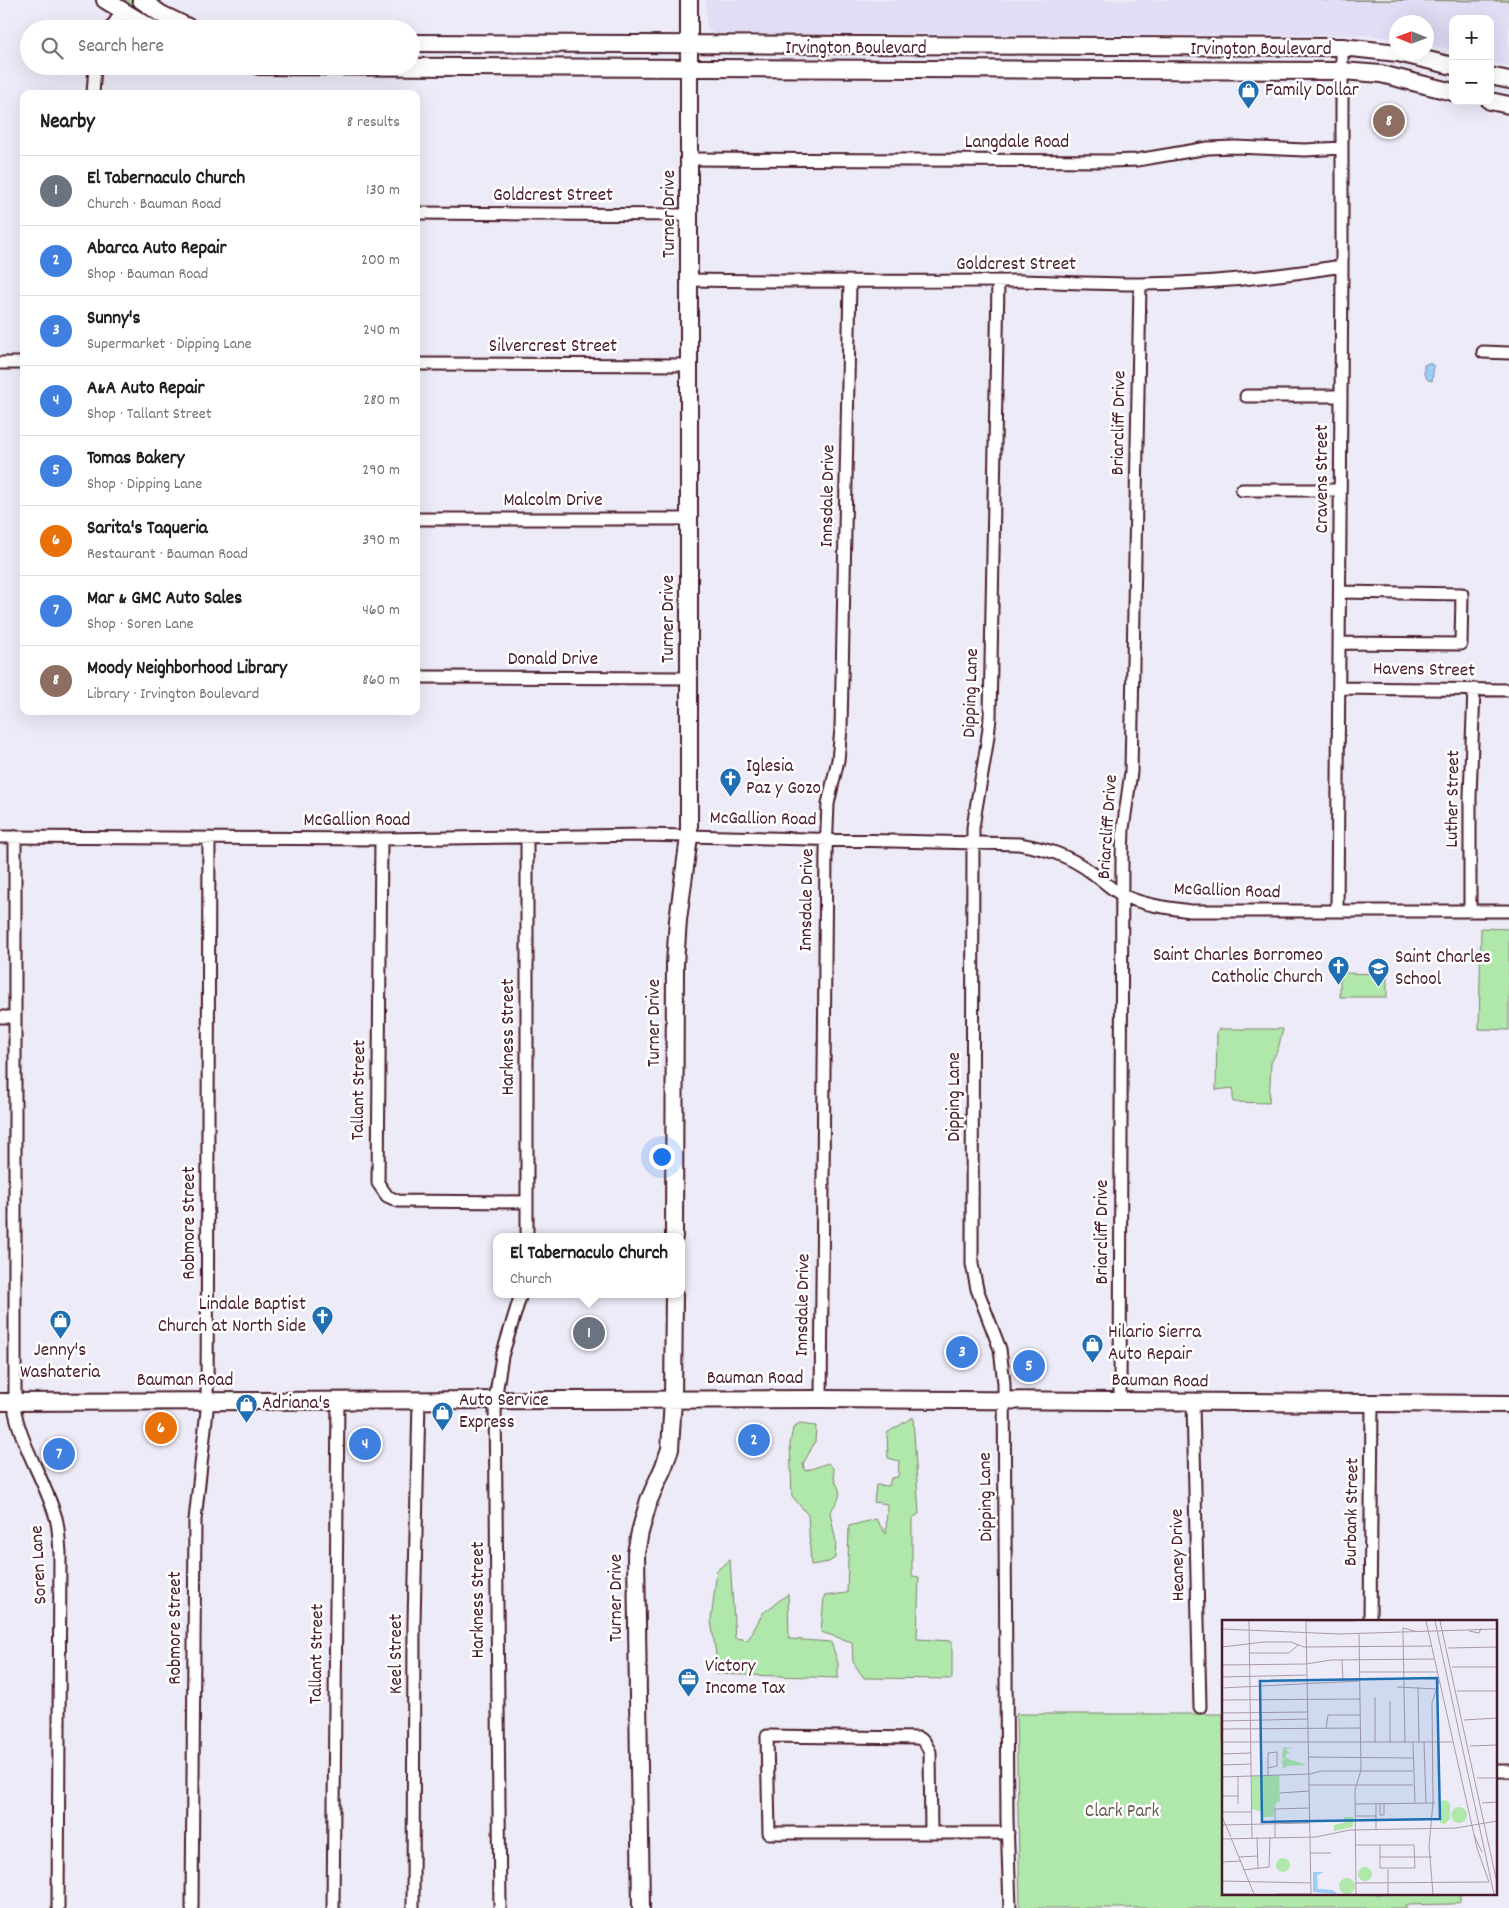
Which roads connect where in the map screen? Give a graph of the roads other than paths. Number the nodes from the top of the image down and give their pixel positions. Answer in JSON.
{"nodes":[{"id":1,"x":106,"y":0,"type":"edge"},
{"id":2,"x":141,"y":0,"type":"edge"},
{"id":3,"x":689,"y":0,"type":"edge"},
{"id":4,"x":123,"y":10,"type":"junction"},
{"id":5,"x":116,"y":20,"type":"edge"},
{"id":6,"x":139,"y":20,"type":"edge"},
{"id":7,"x":173,"y":20,"type":"edge"},
{"id":8,"x":420,"y":43,"type":"edge"},
{"id":9,"x":689,"y":43,"type":"junction"},
{"id":10,"x":555,"y":44,"type":"junction"},
{"id":11,"x":1047,"y":44,"type":"junction"},
{"id":12,"x":867,"y":45,"type":"junction"},
{"id":13,"x":1195,"y":46,"type":"junction"},
{"id":14,"x":1342,"y":46,"type":"junction"},
{"id":15,"x":1449,"y":65,"type":"edge"},
{"id":16,"x":420,"y":67,"type":"edge"},
{"id":17,"x":556,"y":68,"type":"junction"},
{"id":18,"x":866,"y":68,"type":"junction"},
{"id":19,"x":690,"y":69,"type":"junction"},
{"id":20,"x":1049,"y":70,"type":"junction"},
{"id":21,"x":1196,"y":70,"type":"junction"},
{"id":22,"x":1342,"y":70,"type":"junction"},
{"id":23,"x":1381,"y":74,"type":"junction"},
{"id":24,"x":94,"y":75,"type":"edge"},
{"id":25,"x":1449,"y":76,"type":"edge"},
{"id":26,"x":1494,"y":77,"type":"edge"},
{"id":27,"x":1509,"y":80,"type":"edge"},
{"id":28,"x":93,"y":90,"type":"edge"},
{"id":29,"x":1449,"y":91,"type":"edge"},
{"id":30,"x":1494,"y":102,"type":"edge"},
{"id":31,"x":1509,"y":105,"type":"edge"},
{"id":32,"x":1342,"y":148,"type":"junction"},
{"id":33,"x":690,"y":159,"type":"junction"},
{"id":34,"x":420,"y":213,"type":"edge"},
{"id":35,"x":690,"y":215,"type":"junction"},
{"id":36,"x":1342,"y":266,"type":"junction"},
{"id":37,"x":690,"y":280,"type":"junction"},
{"id":38,"x":850,"y":282,"type":"junction"},
{"id":39,"x":998,"y":282,"type":"junction"},
{"id":40,"x":1140,"y":284,"type":"junction"},
{"id":41,"x":1483,"y":352,"type":"dead end"},
{"id":42,"x":1509,"y":353,"type":"edge"},
{"id":43,"x":0,"y":363,"type":"edge"},
{"id":44,"x":20,"y":363,"type":"edge"},
{"id":45,"x":420,"y":364,"type":"edge"},
{"id":46,"x":689,"y":365,"type":"junction"},
{"id":47,"x":1246,"y":396,"type":"dead end"},
{"id":48,"x":1340,"y":396,"type":"junction"},
{"id":49,"x":1242,"y":490,"type":"dead end"},
{"id":50,"x":1340,"y":490,"type":"junction"},
{"id":51,"x":420,"y":519,"type":"edge"},
{"id":52,"x":689,"y":519,"type":"junction"},
{"id":53,"x":1340,"y":592,"type":"junction"},
{"id":54,"x":1339,"y":643,"type":"junction"},
{"id":55,"x":420,"y":677,"type":"edge"},
{"id":56,"x":689,"y":678,"type":"junction"},
{"id":57,"x":1338,"y":688,"type":"junction"},
{"id":58,"x":1474,"y":689,"type":"junction"},
{"id":59,"x":1509,"y":690,"type":"edge"},
{"id":60,"x":0,"y":837,"type":"edge"},
{"id":61,"x":15,"y":837,"type":"junction"},
{"id":62,"x":689,"y":837,"type":"junction"},
{"id":63,"x":209,"y":838,"type":"junction"},
{"id":64,"x":527,"y":838,"type":"junction"},
{"id":65,"x":381,"y":839,"type":"junction"},
{"id":66,"x":826,"y":839,"type":"junction"},
{"id":67,"x":973,"y":843,"type":"junction"},
{"id":68,"x":1122,"y":895,"type":"junction"},
{"id":69,"x":1470,"y":910,"type":"junction"},
{"id":70,"x":1337,"y":911,"type":"junction"},
{"id":71,"x":1509,"y":911,"type":"edge"},
{"id":72,"x":0,"y":1017,"type":"edge"},
{"id":73,"x":14,"y":1017,"type":"junction"},
{"id":74,"x":527,"y":1202,"type":"junction"},
{"id":75,"x":528,"y":1233,"type":"edge"},
{"id":76,"x":674,"y":1233,"type":"edge"},
{"id":77,"x":520,"y":1298,"type":"edge"},
{"id":78,"x":674,"y":1298,"type":"edge"},
{"id":79,"x":338,"y":1400,"type":"junction"},
{"id":80,"x":419,"y":1400,"type":"junction"},
{"id":81,"x":495,"y":1400,"type":"junction"},
{"id":82,"x":673,"y":1400,"type":"junction"},
{"id":83,"x":821,"y":1400,"type":"junction"},
{"id":84,"x":1004,"y":1400,"type":"junction"},
{"id":85,"x":206,"y":1401,"type":"junction"},
{"id":86,"x":8,"y":1402,"type":"edge"},
{"id":87,"x":1120,"y":1402,"type":"junction"},
{"id":88,"x":1193,"y":1403,"type":"junction"},
{"id":89,"x":1372,"y":1404,"type":"junction"},
{"id":90,"x":1509,"y":1404,"type":"edge"},
{"id":91,"x":1370,"y":1620,"type":"edge"},
{"id":92,"x":1200,"y":1707,"type":"dead end"},
{"id":93,"x":1496,"y":1770,"type":"edge"},
{"id":94,"x":1509,"y":1771,"type":"edge"},
{"id":95,"x":931,"y":1833,"type":"junction"},
{"id":96,"x":1008,"y":1833,"type":"junction"},
{"id":97,"x":58,"y":1908,"type":"edge"},
{"id":98,"x":192,"y":1908,"type":"edge"},
{"id":99,"x":333,"y":1908,"type":"edge"},
{"id":100,"x":413,"y":1908,"type":"edge"},
{"id":101,"x":500,"y":1908,"type":"edge"},
{"id":102,"x":641,"y":1908,"type":"edge"},
{"id":103,"x":1010,"y":1908,"type":"edge"}],
"edges":[{"from":1,"to":4,"type":"street"},
{"from":2,"to":7,"type":"street"},
{"from":3,"to":9,"type":"street","name":"Turner Drive"},
{"from":4,"to":5,"type":"street"},
{"from":4,"to":6,"type":"street"},
{"from":8,"to":10,"type":"street","name":"Irvington Boulevard"},
{"from":9,"to":10,"type":"street","name":"Irvington Boulevard"},
{"from":9,"to":12,"type":"street","name":"Irvington Boulevard"},
{"from":9,"to":19,"type":"street","name":"Turner Drive"},
{"from":10,"to":17,"type":"street"},
{"from":11,"to":12,"type":"street","name":"Irvington Boulevard"},
{"from":11,"to":13,"type":"street","name":"Irvington Boulevard"},
{"from":11,"to":20,"type":"street"},
{"from":12,"to":18,"type":"street"},
{"from":13,"to":14,"type":"street","name":"Irvington Boulevard"},
{"from":13,"to":21,"type":"street"},
{"from":14,"to":15,"type":"street","name":"Irvington Boulevard"},
{"from":14,"to":22,"type":"street","name":"Cravens Street"},
{"from":16,"to":17,"type":"street","name":"Irvington Boulevard"},
{"from":17,"to":19,"type":"street","name":"Irvington Boulevard"},
{"from":18,"to":19,"type":"street","name":"Irvington Boulevard"},
{"from":18,"to":20,"type":"street","name":"Irvington Boulevard"},
{"from":19,"to":33,"type":"street","name":"Turner Drive"},
{"from":20,"to":21,"type":"street","name":"Irvington Boulevard"},
{"from":21,"to":22,"type":"street","name":"Irvington Boulevard"},
{"from":22,"to":23,"type":"street","name":"Irvington Boulevard"},
{"from":22,"to":32,"type":"street","name":"Cravens Street"},
{"from":23,"to":25,"type":"street"},
{"from":23,"to":29,"type":"street","name":"Irvington Boulevard"},
{"from":24,"to":28,"type":"street"},
{"from":26,"to":27,"type":"street"},
{"from":30,"to":31,"type":"street"},
{"from":32,"to":33,"type":"street","name":"Langdale Road"},
{"from":32,"to":36,"type":"street","name":"Cravens Street"},
{"from":33,"to":35,"type":"street","name":"Turner Drive"},
{"from":34,"to":35,"type":"street","name":"Goldcrest Street"},
{"from":35,"to":37,"type":"street","name":"Turner Drive"},
{"from":36,"to":40,"type":"street","name":"Goldcrest Street"},
{"from":36,"to":48,"type":"street","name":"Cravens Street"},
{"from":37,"to":38,"type":"street","name":"Goldcrest Street"},
{"from":37,"to":46,"type":"street","name":"Turner Drive"},
{"from":38,"to":39,"type":"street","name":"Goldcrest Street"},
{"from":38,"to":66,"type":"street","name":"Innsdale Drive"},
{"from":39,"to":40,"type":"street","name":"Goldcrest Street"},
{"from":39,"to":67,"type":"street","name":"Dipping Lane"},
{"from":40,"to":68,"type":"street","name":"Briarcliff Drive"},
{"from":41,"to":42,"type":"street"},
{"from":43,"to":44,"type":"street"},
{"from":45,"to":46,"type":"street","name":"Silvercrest Street"},
{"from":46,"to":52,"type":"street","name":"Turner Drive"},
{"from":47,"to":48,"type":"street"},
{"from":48,"to":50,"type":"street","name":"Cravens Street"},
{"from":49,"to":50,"type":"street"},
{"from":50,"to":53,"type":"street","name":"Cravens Street"},
{"from":51,"to":52,"type":"street","name":"Malcolm Drive"},
{"from":52,"to":56,"type":"street","name":"Turner Drive"},
{"from":53,"to":54,"type":"street","name":"Cravens Street"},
{"from":53,"to":54,"type":"street"},
{"from":54,"to":57,"type":"street","name":"Cravens Street"},
{"from":55,"to":56,"type":"street","name":"Donald Drive"},
{"from":56,"to":62,"type":"street","name":"Turner Drive"},
{"from":57,"to":58,"type":"street","name":"Havens Street"},
{"from":57,"to":70,"type":"street","name":"Cravens Street"},
{"from":58,"to":59,"type":"street","name":"Havens Street"},
{"from":58,"to":69,"type":"street","name":"Luther Street"},
{"from":60,"to":61,"type":"street","name":"McGallion Road"},
{"from":61,"to":63,"type":"street","name":"McGallion Road"},
{"from":61,"to":73,"type":"street","name":"Soren Lane"},
{"from":62,"to":64,"type":"street","name":"McGallion Road"},
{"from":62,"to":66,"type":"street","name":"McGallion Road"},
{"from":62,"to":76,"type":"street","name":"Turner Drive"},
{"from":63,"to":65,"type":"street","name":"McGallion Road"},
{"from":63,"to":85,"type":"street","name":"Robmore Street"},
{"from":64,"to":65,"type":"street","name":"McGallion Road"},
{"from":64,"to":74,"type":"street","name":"Harkness Street"},
{"from":65,"to":74,"type":"street","name":"Tallant Street"},
{"from":66,"to":67,"type":"street","name":"McGallion Road"},
{"from":66,"to":83,"type":"street","name":"Innsdale Drive"},
{"from":67,"to":68,"type":"street","name":"McGallion Road"},
{"from":67,"to":84,"type":"street","name":"Dipping Lane"},
{"from":68,"to":70,"type":"street","name":"McGallion Road"},
{"from":68,"to":87,"type":"street","name":"Briarcliff Drive"},
{"from":69,"to":70,"type":"street","name":"McGallion Road"},
{"from":69,"to":71,"type":"street","name":"McGallion Road"},
{"from":72,"to":73,"type":"street"},
{"from":73,"to":86,"type":"street","name":"Soren Lane"},
{"from":74,"to":75,"type":"street","name":"Harkness Street"},
{"from":77,"to":81,"type":"street","name":"Harkness Street"},
{"from":78,"to":82,"type":"street","name":"Turner Drive"},
{"from":79,"to":80,"type":"street","name":"Bauman Road"},
{"from":79,"to":85,"type":"street","name":"Bauman Road"},
{"from":79,"to":99,"type":"street","name":"Tallant Street"},
{"from":80,"to":81,"type":"street","name":"Bauman Road"},
{"from":80,"to":100,"type":"street","name":"Keel Street"},
{"from":81,"to":82,"type":"street","name":"Bauman Road"},
{"from":81,"to":101,"type":"street","name":"Harkness Street"},
{"from":82,"to":83,"type":"street","name":"Bauman Road"},
{"from":82,"to":102,"type":"street","name":"Turner Drive"},
{"from":83,"to":84,"type":"street","name":"Bauman Road"},
{"from":84,"to":87,"type":"street","name":"Bauman Road"},
{"from":84,"to":96,"type":"street","name":"Dipping Lane"},
{"from":85,"to":86,"type":"street","name":"Bauman Road"},
{"from":85,"to":98,"type":"street","name":"Robmore Street"},
{"from":86,"to":97,"type":"street","name":"Soren Lane"},
{"from":87,"to":88,"type":"street","name":"Bauman Road"},
{"from":88,"to":89,"type":"street","name":"Bauman Road"},
{"from":88,"to":92,"type":"street","name":"Heaney Drive"},
{"from":89,"to":90,"type":"street","name":"Bauman Road"},
{"from":89,"to":91,"type":"street","name":"Burbank Street"},
{"from":93,"to":94,"type":"street"},
{"from":95,"to":95,"type":"street"},
{"from":95,"to":96,"type":"street"},
{"from":96,"to":103,"type":"street","name":"Dipping Lane"}]}
